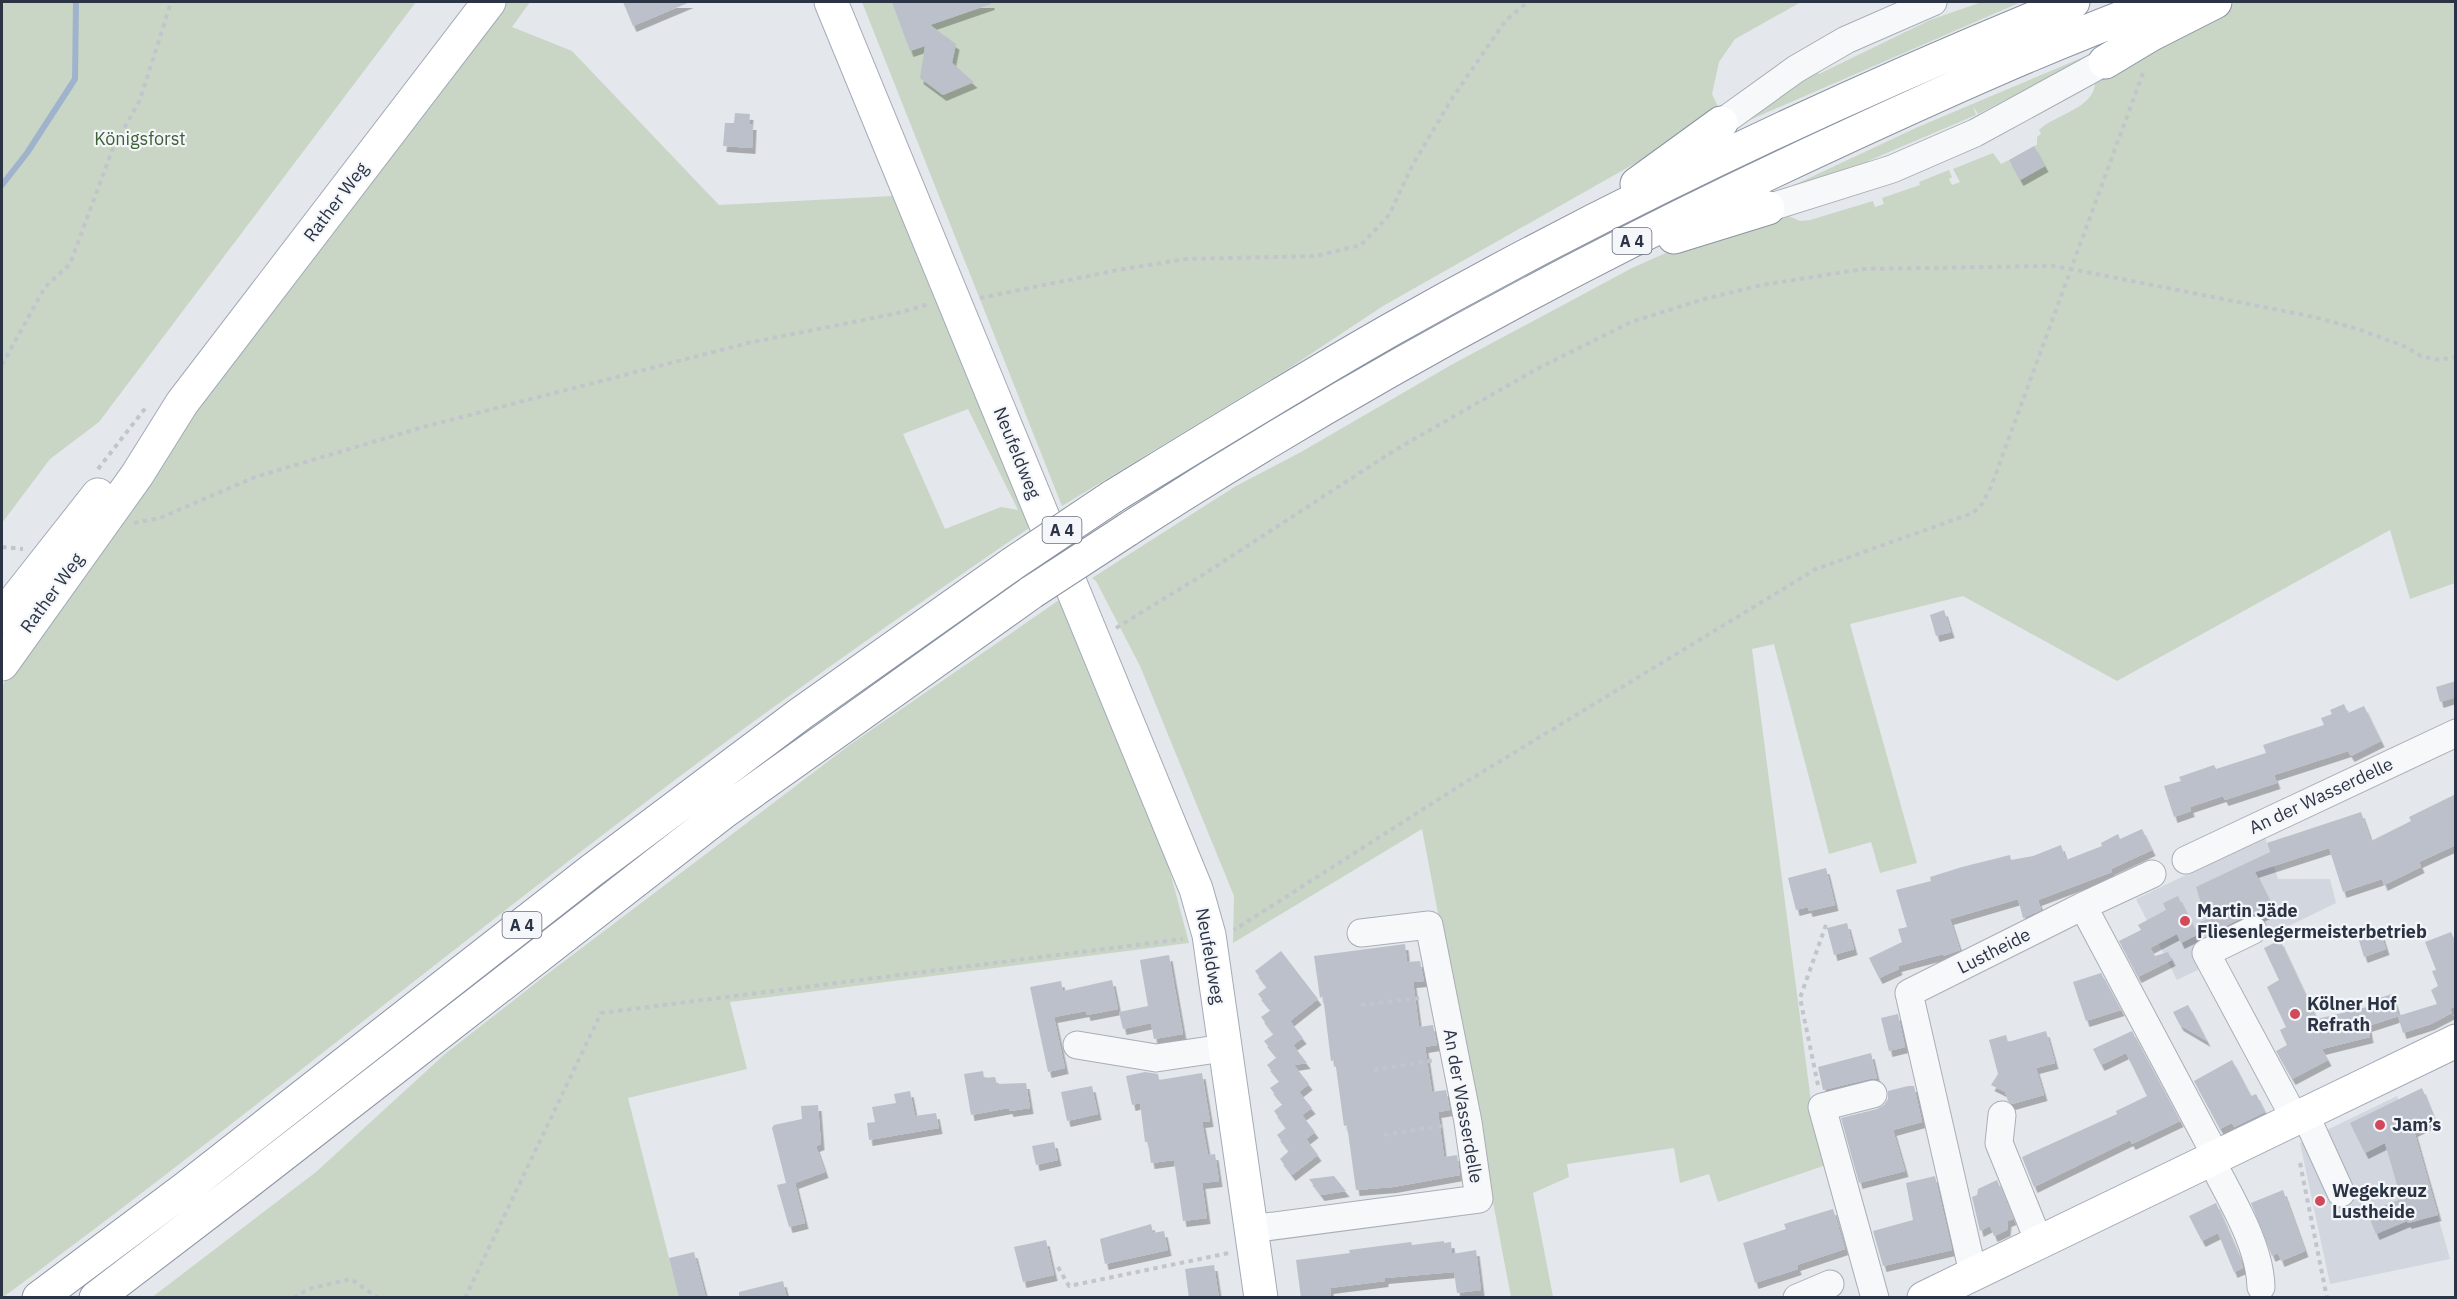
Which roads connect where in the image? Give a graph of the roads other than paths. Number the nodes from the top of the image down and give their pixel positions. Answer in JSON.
{"nodes":[{"id":1,"x":489,"y":2,"type":"edge"},
{"id":2,"x":831,"y":2,"type":"edge"},
{"id":3,"x":1933,"y":2,"type":"edge"},
{"id":4,"x":2073,"y":2,"type":"edge"},
{"id":5,"x":2163,"y":2,"type":"edge"},
{"id":6,"x":2215,"y":2,"type":"edge"},
{"id":7,"x":2105,"y":62,"type":"joint"},
{"id":8,"x":1721,"y":123,"type":"joint"},
{"id":9,"x":1768,"y":208,"type":"joint"},
{"id":10,"x":1578,"y":229,"type":"junction"},
{"id":11,"x":1573,"y":270,"type":"junction"},
{"id":12,"x":182,"y":403,"type":"junction"},
{"id":13,"x":2,"y":617,"type":"edge"},
{"id":14,"x":2,"y":663,"type":"edge"},
{"id":15,"x":2456,"y":733,"type":"edge"},
{"id":16,"x":2197,"y":847,"type":"dead end"},
{"id":17,"x":2152,"y":874,"type":"dead end"},
{"id":18,"x":2083,"y":906,"type":"junction"},
{"id":19,"x":2253,"y":930,"type":"dead end"},
{"id":20,"x":1361,"y":933,"type":"dead end"},
{"id":21,"x":2456,"y":1041,"type":"edge"},
{"id":22,"x":1077,"y":1045,"type":"dead end"},
{"id":23,"x":1224,"y":1048,"type":"junction"},
{"id":24,"x":1873,"y":1094,"type":"dead end"},
{"id":25,"x":2002,"y":1115,"type":"dead end"},
{"id":26,"x":2298,"y":1115,"type":"junction"},
{"id":27,"x":2213,"y":1157,"type":"junction"},
{"id":28,"x":2341,"y":1193,"type":"dead end"},
{"id":29,"x":1252,"y":1238,"type":"junction"},
{"id":30,"x":2039,"y":1242,"type":"junction"},
{"id":31,"x":1973,"y":1273,"type":"junction"},
{"id":32,"x":1830,"y":1284,"type":"dead end"},
{"id":33,"x":2261,"y":1287,"type":"dead end"},
{"id":34,"x":39,"y":1298,"type":"edge"},
{"id":35,"x":96,"y":1298,"type":"edge"},
{"id":36,"x":1261,"y":1298,"type":"edge"},
{"id":37,"x":1797,"y":1298,"type":"edge"},
{"id":38,"x":1875,"y":1298,"type":"edge"},
{"id":39,"x":1924,"y":1298,"type":"edge"}],
"edges":[{"from":1,"to":12,"type":"main road","name":"Rather Weg"},
{"from":2,"to":23,"type":"main road","name":"Neufeldweg"},
{"from":3,"to":8,"type":"street"},
{"from":4,"to":10,"type":"main road","number":"A 4"},
{"from":5,"to":11,"type":"main road","number":"A 4"},
{"from":6,"to":7,"type":"main road"},
{"from":7,"to":9,"type":"street"},
{"from":8,"to":10,"type":"main road"},
{"from":9,"to":11,"type":"main road"},
{"from":10,"to":34,"type":"main road","number":"A 4","bridge":true},
{"from":11,"to":35,"type":"main road","number":"A 4","bridge":true},
{"from":12,"to":13,"type":"main road","name":"Rather Weg"},
{"from":12,"to":14,"type":"main road","name":"Rather Weg"},
{"from":15,"to":16,"type":"street","name":"An der Wasserdelle"},
{"from":17,"to":18,"type":"street"},
{"from":18,"to":27,"type":"street"},
{"from":18,"to":31,"type":"street","name":"Lustheide"},
{"from":19,"to":26,"type":"street"},
{"from":20,"to":29,"type":"street","name":"An der Wasserdelle"},
{"from":21,"to":26,"type":"main road"},
{"from":22,"to":23,"type":"street"},
{"from":23,"to":29,"type":"main road","name":"Neufeldweg"},
{"from":24,"to":38,"type":"street"},
{"from":25,"to":30,"type":"street"},
{"from":26,"to":27,"type":"main road"},
{"from":26,"to":28,"type":"street"},
{"from":27,"to":30,"type":"main road"},
{"from":27,"to":33,"type":"street"},
{"from":29,"to":36,"type":"main road","name":"Neufeldweg"},
{"from":30,"to":31,"type":"main road"},
{"from":31,"to":39,"type":"main road"},
{"from":32,"to":37,"type":"street"}]}
